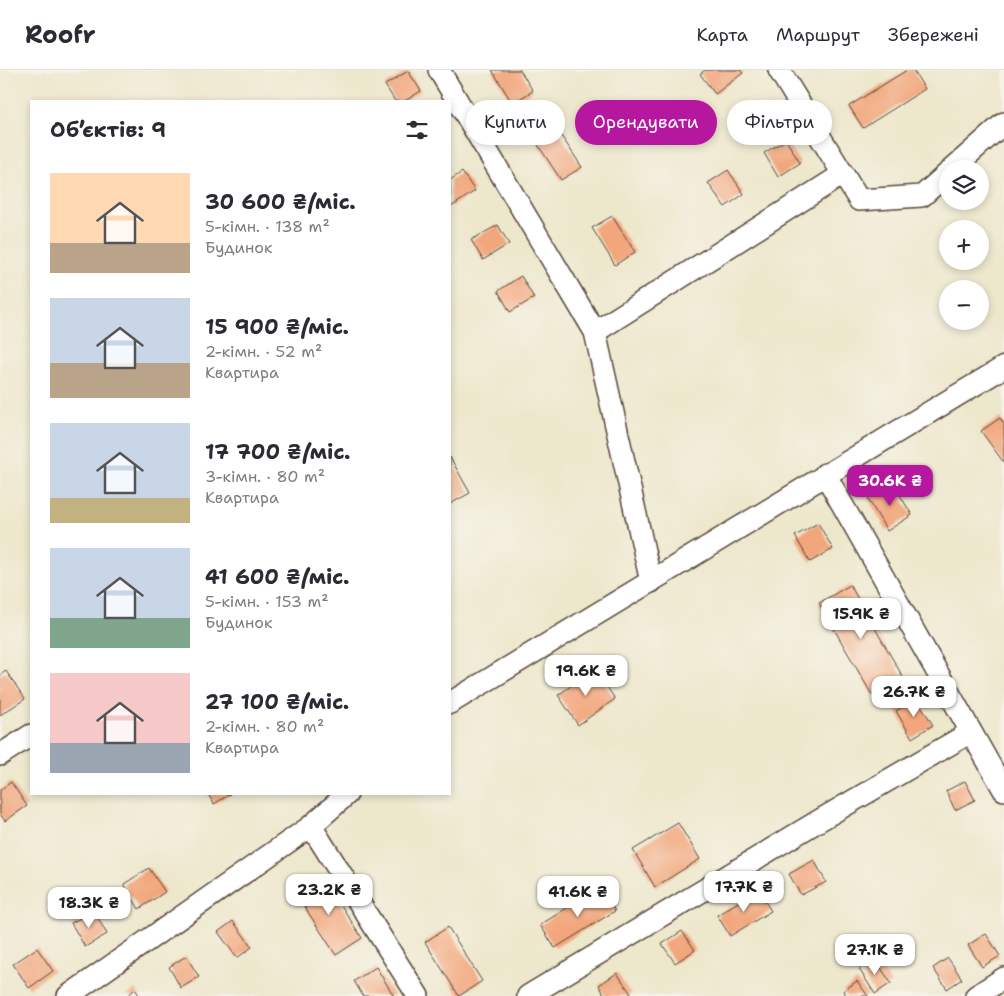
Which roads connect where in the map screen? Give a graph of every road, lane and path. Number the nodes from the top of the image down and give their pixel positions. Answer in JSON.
{"nodes":[{"id":1,"x":439,"y":70,"type":"edge"},
{"id":2,"x":779,"y":70,"type":"edge"},
{"id":3,"x":1004,"y":123,"type":"edge"},
{"id":4,"x":962,"y":160,"type":"edge"},
{"id":5,"x":843,"y":174,"type":"junction"},
{"id":6,"x":939,"y":181,"type":"edge"},
{"id":7,"x":595,"y":332,"type":"junction"},
{"id":8,"x":1002,"y":371,"type":"edge"},
{"id":9,"x":825,"y":474,"type":"junction"},
{"id":10,"x":651,"y":582,"type":"junction"},
{"id":11,"x":451,"y":696,"type":"edge"},
{"id":12,"x":972,"y":732,"type":"junction"},
{"id":13,"x":30,"y":736,"type":"edge"},
{"id":14,"x":0,"y":755,"type":"edge"},
{"id":15,"x":1004,"y":790,"type":"edge"},
{"id":16,"x":346,"y":795,"type":"edge"},
{"id":17,"x":311,"y":826,"type":"junction"},
{"id":18,"x":1004,"y":978,"type":"edge"},
{"id":19,"x":68,"y":996,"type":"edge"},
{"id":20,"x":418,"y":996,"type":"edge"},
{"id":21,"x":528,"y":996,"type":"edge"},
{"id":22,"x":976,"y":996,"type":"edge"}],
"edges":[{"from":1,"to":7,"type":"street"},
{"from":2,"to":5,"type":"street"},
{"from":3,"to":4,"type":"street"},
{"from":5,"to":6,"type":"street"},
{"from":5,"to":7,"type":"street"},
{"from":7,"to":10,"type":"street"},
{"from":8,"to":9,"type":"street"},
{"from":9,"to":10,"type":"street"},
{"from":9,"to":12,"type":"street"},
{"from":10,"to":11,"type":"street"},
{"from":12,"to":15,"type":"street"},
{"from":12,"to":21,"type":"street"},
{"from":13,"to":14,"type":"street"},
{"from":16,"to":17,"type":"street"},
{"from":17,"to":19,"type":"street"},
{"from":17,"to":20,"type":"street"},
{"from":18,"to":22,"type":"street"}]}
